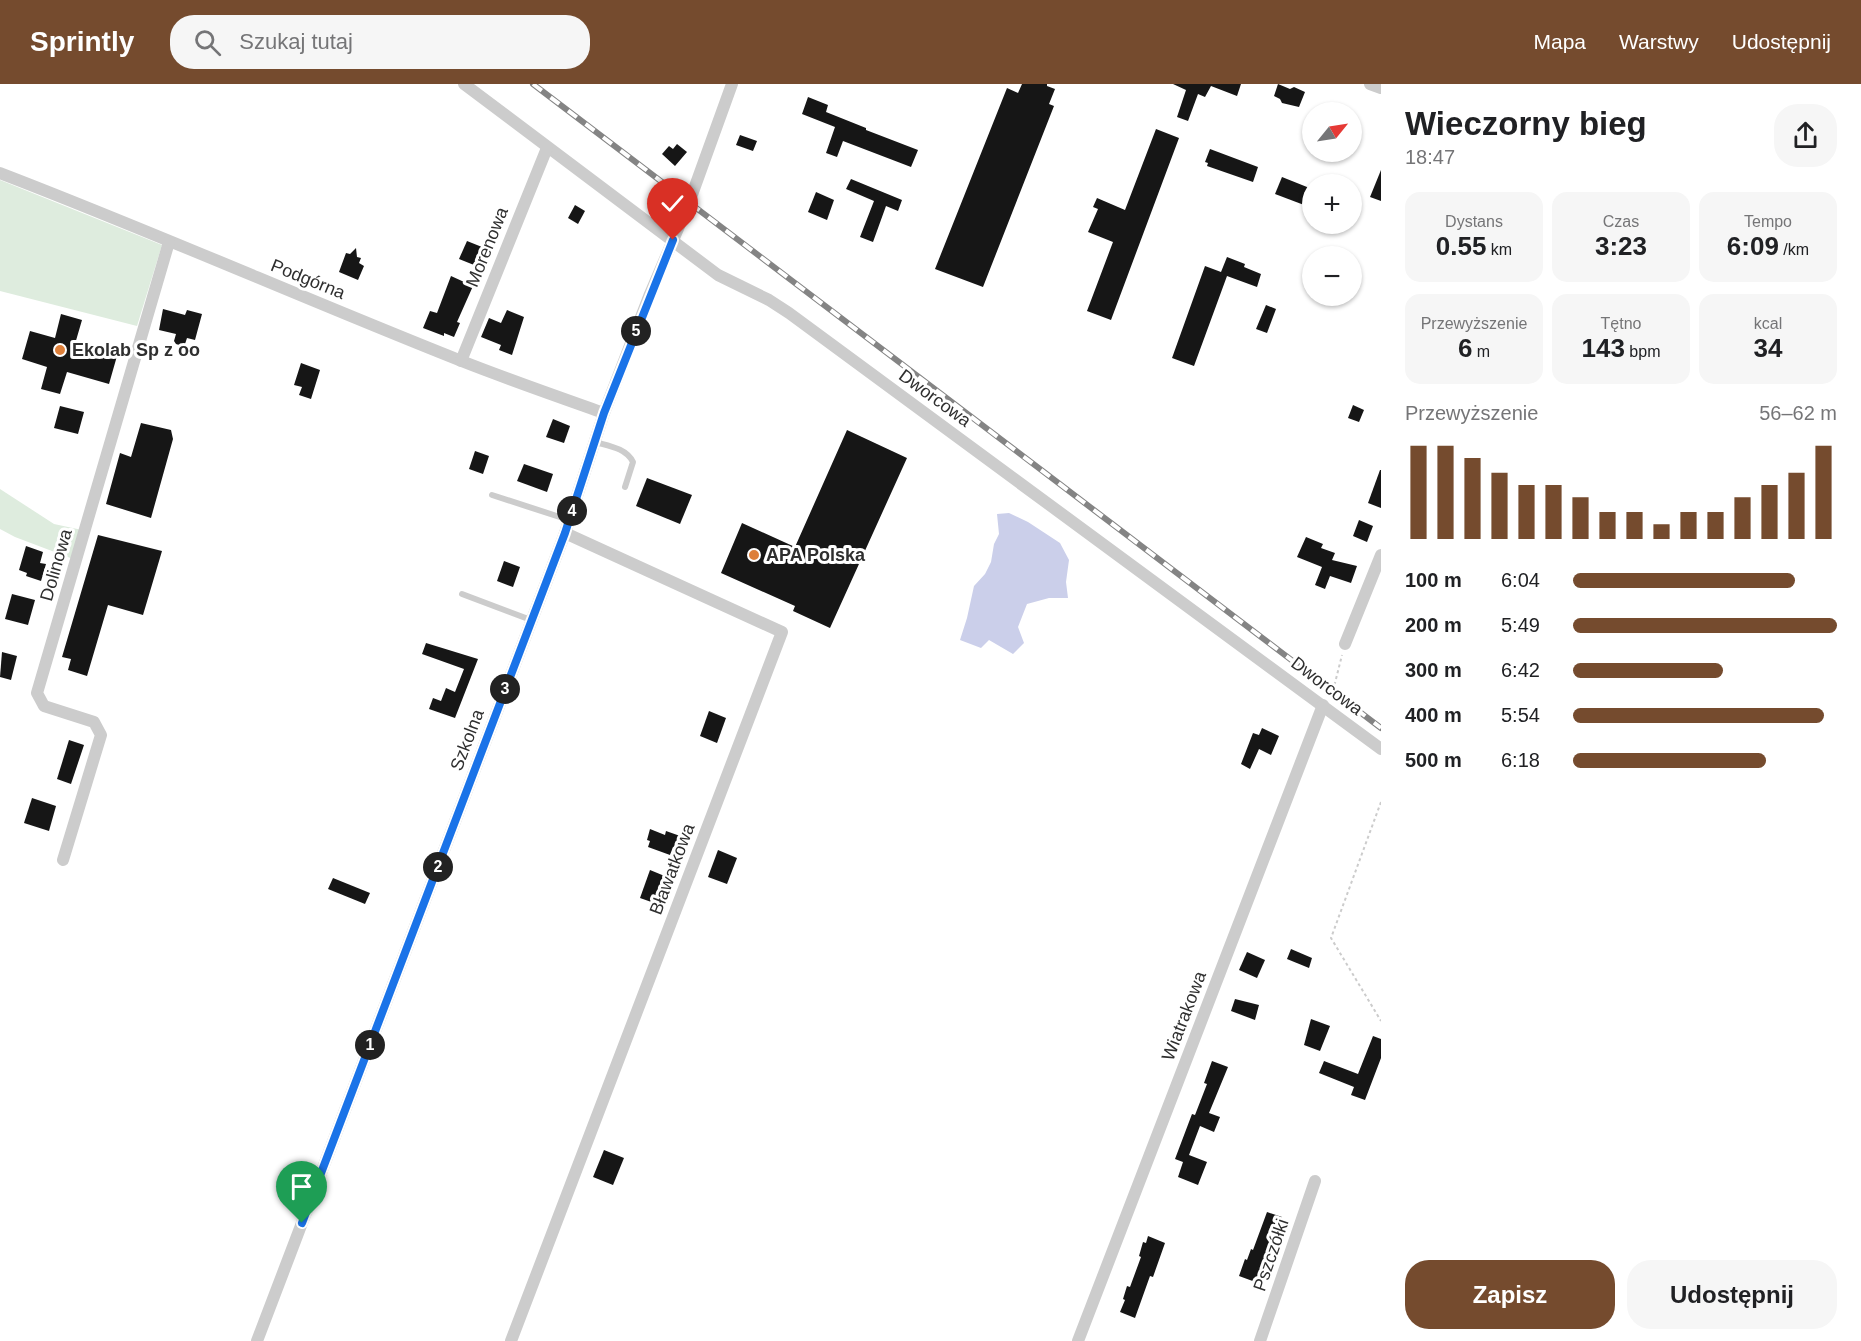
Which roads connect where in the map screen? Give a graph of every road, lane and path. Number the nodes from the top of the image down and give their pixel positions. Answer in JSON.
{"nodes":[{"id":1,"x":464,"y":84,"type":"edge"},
{"id":2,"x":732,"y":84,"type":"edge"},
{"id":3,"x":1370,"y":84,"type":"edge"},
{"id":4,"x":1381,"y":88,"type":"edge"},
{"id":5,"x":547,"y":148,"type":"junction"},
{"id":6,"x":0,"y":173,"type":"edge"},
{"id":7,"x":673,"y":240,"type":"junction"},
{"id":8,"x":169,"y":242,"type":"junction"},
{"id":9,"x":461,"y":361,"type":"junction"},
{"id":10,"x":604,"y":413,"type":"junction"},
{"id":11,"x":594,"y":441,"type":"junction"},
{"id":12,"x":625,"y":487,"type":"dead end"},
{"id":13,"x":492,"y":495,"type":"dead end"},
{"id":14,"x":569,"y":520,"type":"junction"},
{"id":15,"x":565,"y":533,"type":"junction"},
{"id":16,"x":1381,"y":555,"type":"edge"},
{"id":17,"x":462,"y":594,"type":"dead end"},
{"id":18,"x":532,"y":620,"type":"junction"},
{"id":19,"x":1345,"y":644,"type":"joint"},
{"id":20,"x":1323,"y":705,"type":"junction"},
{"id":21,"x":1381,"y":748,"type":"edge"},
{"id":22,"x":1381,"y":802,"type":"edge"},
{"id":23,"x":63,"y":860,"type":"dead end"},
{"id":24,"x":1381,"y":1021,"type":"edge"},
{"id":25,"x":1315,"y":1181,"type":"dead end"},
{"id":26,"x":257,"y":1341,"type":"edge"},
{"id":27,"x":511,"y":1341,"type":"edge"},
{"id":28,"x":1078,"y":1341,"type":"edge"},
{"id":29,"x":1260,"y":1341,"type":"edge"}],
"edges":[{"from":1,"to":5,"type":"street","name":"Dworcowa"},
{"from":2,"to":7,"type":"street","name":"Szkolna"},
{"from":3,"to":4,"type":"street"},
{"from":5,"to":7,"type":"street","name":"Dworcowa"},
{"from":5,"to":9,"type":"street","name":"Morenowa"},
{"from":6,"to":8,"type":"street","name":"Podgórna"},
{"from":7,"to":10,"type":"street","name":"Szkolna"},
{"from":7,"to":20,"type":"street","name":"Dworcowa"},
{"from":8,"to":9,"type":"street","name":"Podgórna"},
{"from":8,"to":23,"type":"street","name":"Dolinowa"},
{"from":9,"to":10,"type":"street","name":"Podgórna"},
{"from":10,"to":11,"type":"street","name":"Szkolna"},
{"from":11,"to":12,"type":"lane"},
{"from":11,"to":14,"type":"street","name":"Szkolna"},
{"from":13,"to":14,"type":"lane"},
{"from":14,"to":15,"type":"street","name":"Szkolna"},
{"from":15,"to":18,"type":"street","name":"Szkolna"},
{"from":15,"to":27,"type":"street","name":"Bławatkowa"},
{"from":16,"to":19,"type":"street"},
{"from":17,"to":18,"type":"lane"},
{"from":18,"to":26,"type":"street","name":"Szkolna"},
{"from":19,"to":20,"type":"path"},
{"from":20,"to":21,"type":"street","name":"Dworcowa"},
{"from":20,"to":28,"type":"street","name":"Wiatrakowa"},
{"from":22,"to":24,"type":"path"},
{"from":25,"to":29,"type":"street","name":"Pszczółki"}]}
